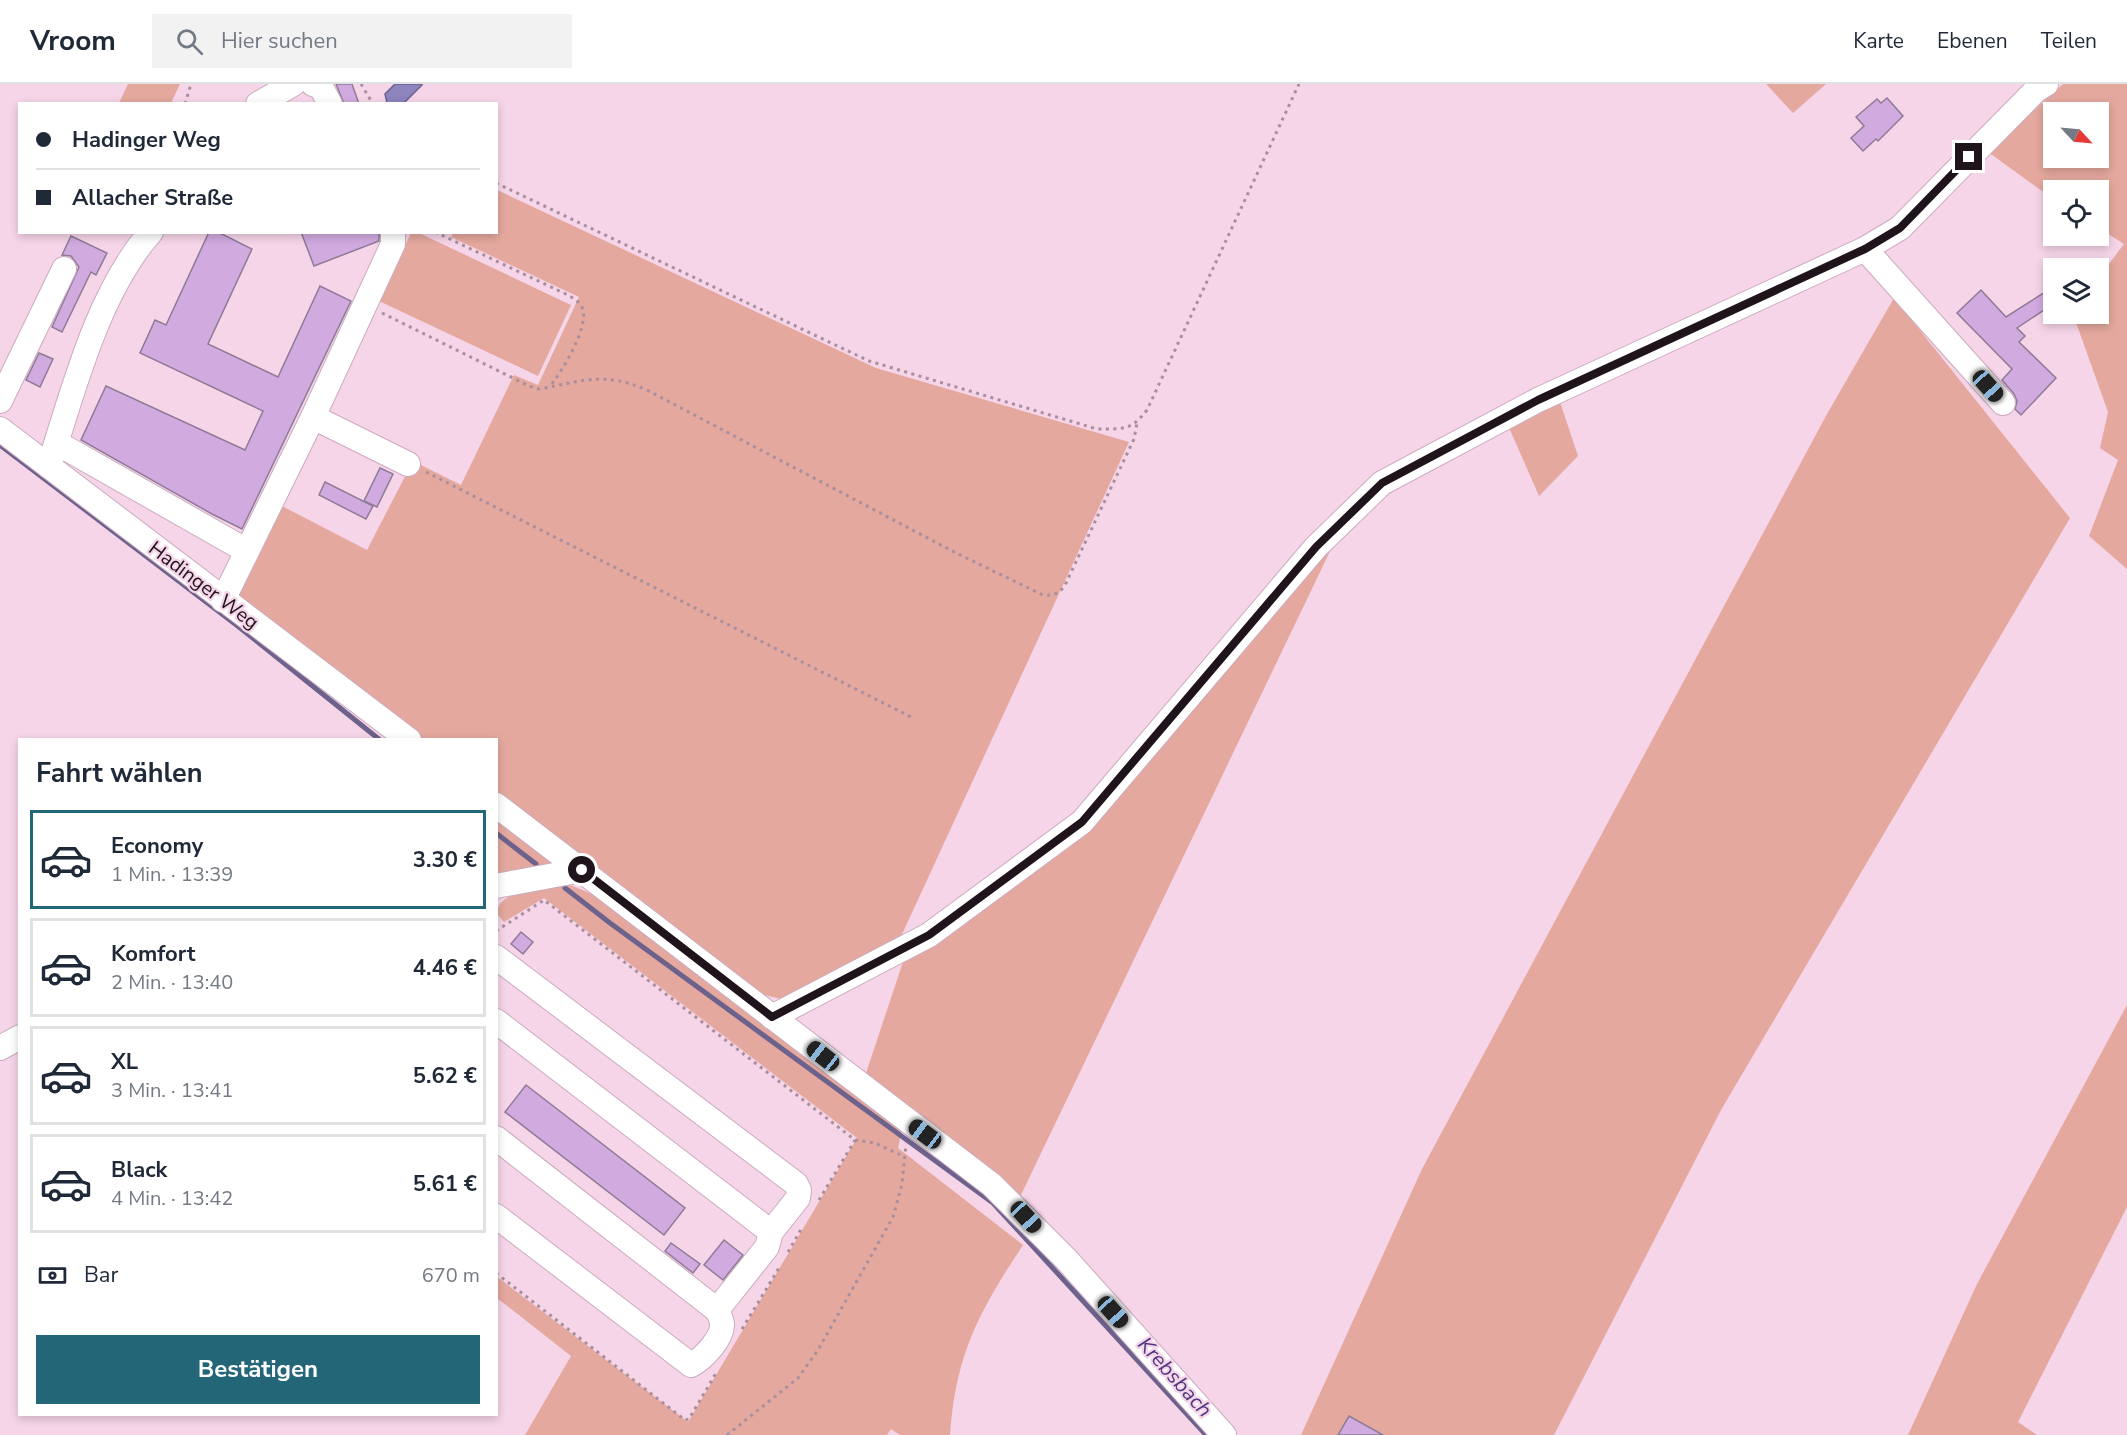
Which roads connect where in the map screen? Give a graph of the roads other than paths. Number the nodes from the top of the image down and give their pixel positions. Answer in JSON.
{"nodes":[{"id":1,"x":293,"y":84,"type":"edge"},
{"id":2,"x":313,"y":84,"type":"edge"},
{"id":3,"x":2046,"y":84,"type":"edge"},
{"id":4,"x":262,"y":102,"type":"edge"},
{"id":5,"x":329,"y":102,"type":"edge"},
{"id":6,"x":150,"y":234,"type":"edge"},
{"id":7,"x":393,"y":234,"type":"edge"},
{"id":8,"x":1865,"y":249,"type":"junction"},
{"id":9,"x":64,"y":269,"type":"dead end"},
{"id":10,"x":0,"y":401,"type":"edge"},
{"id":11,"x":2003,"y":404,"type":"dead end"},
{"id":12,"x":314,"y":417,"type":"junction"},
{"id":13,"x":0,"y":429,"type":"edge"},
{"id":14,"x":53,"y":455,"type":"junction"},
{"id":15,"x":408,"y":464,"type":"road end"},
{"id":16,"x":248,"y":551,"type":"junction"},
{"id":17,"x":223,"y":600,"type":"junction"},
{"id":18,"x":407,"y":738,"type":"edge"},
{"id":19,"x":498,"y":807,"type":"edge"},
{"id":20,"x":582,"y":870,"type":"junction"},
{"id":21,"x":498,"y":886,"type":"edge"},
{"id":22,"x":498,"y":959,"type":"edge"},
{"id":23,"x":772,"y":1017,"type":"junction"},
{"id":24,"x":498,"y":1023,"type":"edge"},
{"id":25,"x":18,"y":1037,"type":"edge"},
{"id":26,"x":0,"y":1048,"type":"edge"},
{"id":27,"x":498,"y":1140,"type":"edge"},
{"id":28,"x":498,"y":1217,"type":"edge"},
{"id":29,"x":771,"y":1232,"type":"junction"},
{"id":30,"x":717,"y":1310,"type":"junction"},
{"id":31,"x":1224,"y":1435,"type":"edge"}],
"edges":[{"from":1,"to":4,"type":"street"},
{"from":2,"to":5,"type":"street"},
{"from":3,"to":8,"type":"street"},
{"from":6,"to":14,"type":"street"},
{"from":7,"to":12,"type":"street"},
{"from":8,"to":11,"type":"street"},
{"from":8,"to":23,"type":"street"},
{"from":9,"to":10,"type":"street"},
{"from":12,"to":15,"type":"street"},
{"from":12,"to":16,"type":"street"},
{"from":13,"to":14,"type":"street","name":"Hadinger Weg"},
{"from":14,"to":16,"type":"street"},
{"from":14,"to":17,"type":"street","name":"Hadinger Weg"},
{"from":16,"to":17,"type":"street"},
{"from":17,"to":18,"type":"street","name":"Hadinger Weg"},
{"from":19,"to":20,"type":"street"},
{"from":20,"to":21,"type":"street"},
{"from":20,"to":23,"type":"street"},
{"from":22,"to":29,"type":"street"},
{"from":23,"to":31,"type":"street"},
{"from":24,"to":29,"type":"street"},
{"from":25,"to":26,"type":"street"},
{"from":27,"to":30,"type":"street"},
{"from":28,"to":30,"type":"street"},
{"from":29,"to":30,"type":"street"}]}
